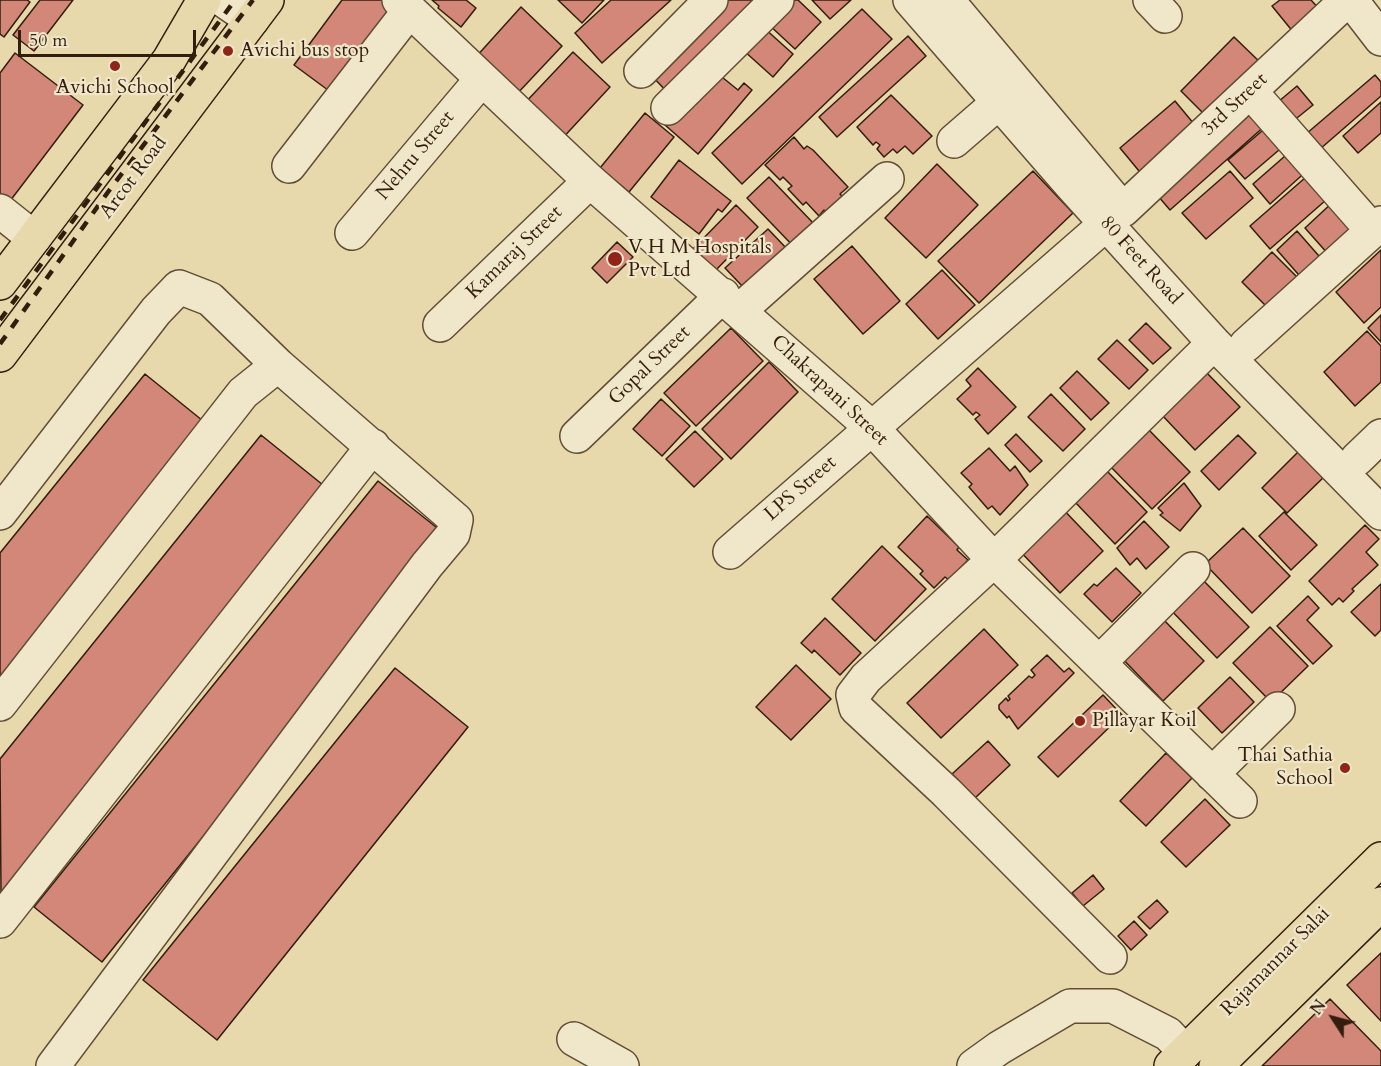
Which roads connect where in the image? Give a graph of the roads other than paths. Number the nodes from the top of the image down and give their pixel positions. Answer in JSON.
{"nodes":[{"id":1,"x":204,"y":0,"type":"edge"},
{"id":2,"x":223,"y":0,"type":"edge"},
{"id":3,"x":711,"y":0,"type":"edge"},
{"id":4,"x":777,"y":0,"type":"edge"},
{"id":5,"x":910,"y":0,"type":"edge"},
{"id":6,"x":947,"y":0,"type":"edge"},
{"id":7,"x":1349,"y":0,"type":"edge"},
{"id":8,"x":404,"y":5,"type":"edge"},
{"id":9,"x":260,"y":10,"type":"edge"},
{"id":10,"x":1381,"y":39,"type":"edge"},
{"id":11,"x":641,"y":71,"type":"dead end"},
{"id":12,"x":481,"y":80,"type":"junction"},
{"id":13,"x":1250,"y":91,"type":"junction"},
{"id":14,"x":999,"y":102,"type":"junction"},
{"id":15,"x":668,"y":108,"type":"dead end"},
{"id":16,"x":954,"y":141,"type":"dead end"},
{"id":17,"x":289,"y":166,"type":"dead end"},
{"id":18,"x":887,"y":179,"type":"dead end"},
{"id":19,"x":590,"y":181,"type":"junction"},
{"id":20,"x":0,"y":211,"type":"edge"},
{"id":21,"x":1115,"y":217,"type":"junction"},
{"id":22,"x":1377,"y":227,"type":"edge"},
{"id":23,"x":352,"y":233,"type":"dead end"},
{"id":24,"x":34,"y":238,"type":"junction"},
{"id":25,"x":0,"y":283,"type":"edge"},
{"id":26,"x":731,"y":303,"type":"junction"},
{"id":27,"x":440,"y":325,"type":"dead end"},
{"id":28,"x":1214,"y":343,"type":"junction"},
{"id":29,"x":1246,"y":345,"type":"junction"},
{"id":30,"x":0,"y":355,"type":"edge"},
{"id":31,"x":278,"y":365,"type":"junction"},
{"id":32,"x":871,"y":427,"type":"junction"},
{"id":33,"x":577,"y":436,"type":"dead end"},
{"id":34,"x":1381,"y":436,"type":"edge"},
{"id":35,"x":373,"y":446,"type":"junction"},
{"id":36,"x":1357,"y":459,"type":"junction"},
{"id":37,"x":1381,"y":484,"type":"edge"},
{"id":38,"x":0,"y":513,"type":"edge"},
{"id":39,"x":1381,"y":513,"type":"edge"},
{"id":40,"x":730,"y":552,"type":"dead end"},
{"id":41,"x":994,"y":560,"type":"junction"},
{"id":42,"x":1193,"y":568,"type":"dead end"},
{"id":43,"x":1100,"y":662,"type":"junction"},
{"id":44,"x":0,"y":704,"type":"edge"},
{"id":45,"x":1278,"y":709,"type":"dead end"},
{"id":46,"x":1212,"y":774,"type":"junction"},
{"id":47,"x":1240,"y":801,"type":"dead end"},
{"id":48,"x":1381,"y":859,"type":"edge"},
{"id":49,"x":1381,"y":904,"type":"edge"},
{"id":50,"x":0,"y":921,"type":"edge"},
{"id":51,"x":1110,"y":957,"type":"dead end"},
{"id":52,"x":574,"y":1039,"type":"dead end"},
{"id":53,"x":1178,"y":1059,"type":"edge"},
{"id":54,"x":1231,"y":1061,"type":"edge"},
{"id":55,"x":53,"y":1066,"type":"edge"},
{"id":56,"x":622,"y":1066,"type":"edge"},
{"id":57,"x":974,"y":1066,"type":"edge"}],
"edges":[{"from":1,"to":24,"type":"main road"},
{"from":2,"to":9,"type":"street"},
{"from":3,"to":11,"type":"street"},
{"from":4,"to":15,"type":"street"},
{"from":5,"to":14,"type":"street","name":"80 Feet Road"},
{"from":6,"to":21,"type":"street","name":"80 Feet Road"},
{"from":7,"to":10,"type":"street"},
{"from":7,"to":13,"type":"street","name":"3rd Street"},
{"from":8,"to":12,"type":"street","name":"Chakrapani Street"},
{"from":8,"to":17,"type":"street"},
{"from":9,"to":30,"type":"main road","name":"Arcot Road"},
{"from":12,"to":19,"type":"street","name":"Chakrapani Street"},
{"from":12,"to":23,"type":"street","name":"Nehru Street"},
{"from":13,"to":21,"type":"street","name":"3rd Street"},
{"from":13,"to":22,"type":"street"},
{"from":14,"to":16,"type":"street"},
{"from":14,"to":21,"type":"street","name":"80 Feet Road"},
{"from":18,"to":26,"type":"street","name":"Gopal Street"},
{"from":19,"to":26,"type":"street","name":"Chakrapani Street"},
{"from":19,"to":27,"type":"street","name":"Kamaraj Street"},
{"from":20,"to":24,"type":"street"},
{"from":21,"to":28,"type":"street","name":"80 Feet Road"},
{"from":21,"to":29,"type":"street","name":"80 Feet Road"},
{"from":21,"to":32,"type":"street","name":"3rd Street"},
{"from":22,"to":29,"type":"street"},
{"from":24,"to":25,"type":"main road"},
{"from":26,"to":32,"type":"street","name":"Chakrapani Street"},
{"from":26,"to":33,"type":"street","name":"Gopal Street"},
{"from":28,"to":39,"type":"street","name":"80 Feet Road"},
{"from":28,"to":41,"type":"street"},
{"from":29,"to":36,"type":"street","name":"80 Feet Road"},
{"from":31,"to":35,"type":"street"},
{"from":31,"to":38,"type":"street"},
{"from":31,"to":44,"type":"street"},
{"from":32,"to":40,"type":"street","name":"LPS Street"},
{"from":32,"to":41,"type":"street","name":"Chakrapani Street"},
{"from":34,"to":36,"type":"street"},
{"from":35,"to":50,"type":"street"},
{"from":35,"to":55,"type":"street"},
{"from":36,"to":37,"type":"street","name":"80 Feet Road"},
{"from":41,"to":43,"type":"street","name":"Chakrapani Street"},
{"from":41,"to":51,"type":"street"},
{"from":42,"to":43,"type":"street"},
{"from":43,"to":46,"type":"street","name":"Chakrapani Street"},
{"from":45,"to":46,"type":"street"},
{"from":46,"to":47,"type":"street","name":"Chakrapani Street"},
{"from":48,"to":53,"type":"main road","name":"Rajamannar Salai"},
{"from":49,"to":54,"type":"main road","name":"Rajamannar Salai"},
{"from":52,"to":56,"type":"street"},
{"from":53,"to":57,"type":"street"}]}
